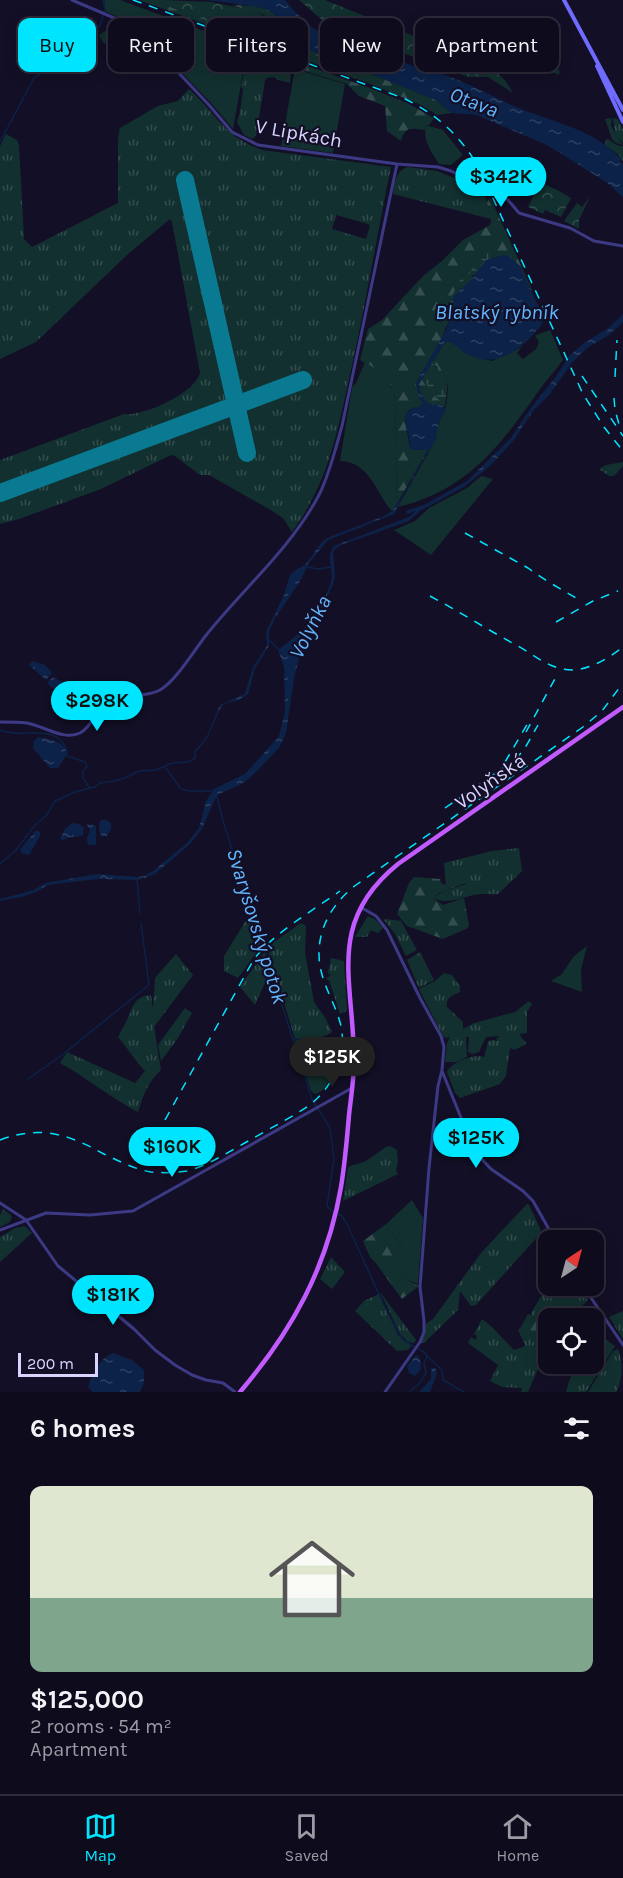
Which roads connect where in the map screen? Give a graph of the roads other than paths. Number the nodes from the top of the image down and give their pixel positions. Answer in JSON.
{"nodes":[{"id":1,"x":72,"y":0,"type":"edge"},
{"id":2,"x":564,"y":0,"type":"edge"},
{"id":3,"x":596,"y":63,"type":"junction"},
{"id":4,"x":623,"y":110,"type":"edge"},
{"id":5,"x":623,"y":122,"type":"edge"},
{"id":6,"x":397,"y":164,"type":"junction"},
{"id":7,"x":623,"y":246,"type":"edge"},
{"id":8,"x":623,"y":707,"type":"edge"},
{"id":9,"x":0,"y":722,"type":"edge"},
{"id":10,"x":360,"y":907,"type":"junction"},
{"id":11,"x":442,"y":1070,"type":"junction"},
{"id":12,"x":352,"y":1088,"type":"junction"},
{"id":13,"x":0,"y":1203,"type":"edge"},
{"id":14,"x":26,"y":1220,"type":"junction"},
{"id":15,"x":0,"y":1230,"type":"edge"},
{"id":16,"x":549,"y":1230,"type":"edge"},
{"id":17,"x":590,"y":1296,"type":"edge"},
{"id":18,"x":623,"y":1345,"type":"edge"},
{"id":19,"x":237,"y":1392,"type":"edge"},
{"id":20,"x":385,"y":1392,"type":"edge"}],
"edges":[{"from":1,"to":6,"type":"street","name":"V Lipkách"},
{"from":2,"to":3,"type":"main road"},
{"from":3,"to":4,"type":"main road"},
{"from":3,"to":5,"type":"main road"},
{"from":6,"to":7,"type":"street","name":"V Lipkách","bridge":true},
{"from":6,"to":9,"type":"street"},
{"from":8,"to":10,"type":"main road","name":"Volyňská"},
{"from":10,"to":11,"type":"street"},
{"from":10,"to":12,"type":"main road","name":"Volyňská"},
{"from":11,"to":16,"type":"street"},
{"from":11,"to":20,"type":"street"},
{"from":12,"to":14,"type":"street"},
{"from":12,"to":19,"type":"main road","name":"Volyňská"},
{"from":13,"to":14,"type":"street"},
{"from":14,"to":15,"type":"street"},
{"from":14,"to":19,"type":"street"},
{"from":17,"to":18,"type":"street"}]}
